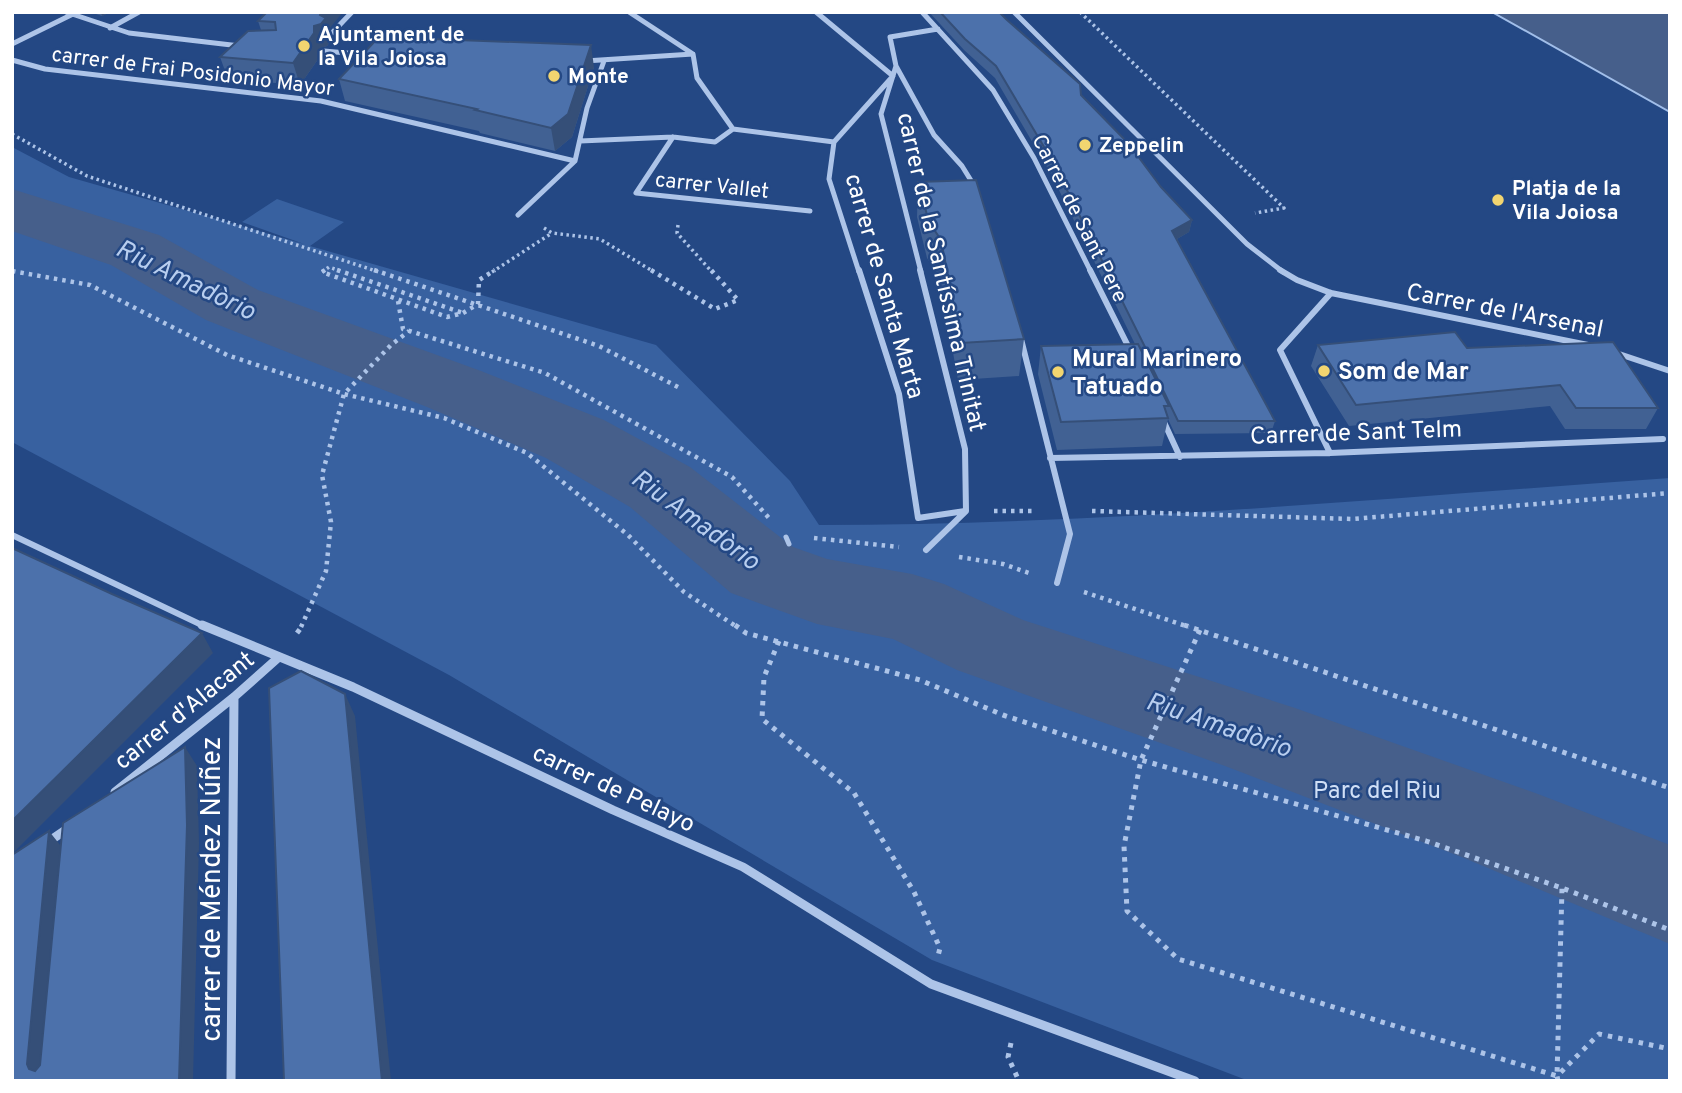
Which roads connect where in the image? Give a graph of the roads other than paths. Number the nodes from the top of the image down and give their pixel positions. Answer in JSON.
{"nodes":[{"id":1,"x":139,"y":12,"type":"edge"},
{"id":2,"x":352,"y":12,"type":"edge"},
{"id":3,"x":629,"y":12,"type":"edge"},
{"id":4,"x":816,"y":12,"type":"edge"},
{"id":5,"x":922,"y":12,"type":"edge"},
{"id":6,"x":1014,"y":12,"type":"edge"},
{"id":7,"x":69,"y":13,"type":"edge"},
{"id":8,"x":110,"y":28,"type":"junction"},
{"id":9,"x":938,"y":29,"type":"junction"},
{"id":10,"x":331,"y":34,"type":"dead end"},
{"id":11,"x":12,"y":44,"type":"edge"},
{"id":12,"x":253,"y":47,"type":"edge"},
{"id":13,"x":324,"y":51,"type":"edge"},
{"id":14,"x":693,"y":54,"type":"junction"},
{"id":15,"x":381,"y":56,"type":"edge"},
{"id":16,"x":12,"y":60,"type":"edge"},
{"id":17,"x":577,"y":60,"type":"edge"},
{"id":18,"x":604,"y":61,"type":"junction"},
{"id":19,"x":896,"y":65,"type":"junction"},
{"id":20,"x":892,"y":76,"type":"junction"},
{"id":21,"x":733,"y":129,"type":"junction"},
{"id":22,"x":673,"y":137,"type":"junction"},
{"id":23,"x":580,"y":141,"type":"junction"},
{"id":24,"x":834,"y":142,"type":"junction"},
{"id":25,"x":575,"y":161,"type":"junction"},
{"id":26,"x":979,"y":201,"type":"edge"},
{"id":27,"x":810,"y":211,"type":"dead end"},
{"id":28,"x":518,"y":215,"type":"dead end"},
{"id":29,"x":1331,"y":293,"type":"junction"},
{"id":30,"x":1019,"y":331,"type":"edge"},
{"id":31,"x":1591,"y":346,"type":"edge"},
{"id":32,"x":1602,"y":349,"type":"edge"},
{"id":33,"x":1134,"y":358,"type":"edge"},
{"id":34,"x":1670,"y":371,"type":"edge"},
{"id":35,"x":1157,"y":408,"type":"edge"},
{"id":36,"x":1663,"y":439,"type":"dead end"},
{"id":37,"x":1330,"y":453,"type":"junction"},
{"id":38,"x":1180,"y":457,"type":"junction"},
{"id":39,"x":1050,"y":458,"type":"junction"},
{"id":40,"x":966,"y":511,"type":"junction"},
{"id":41,"x":12,"y":536,"type":"edge"},
{"id":42,"x":926,"y":550,"type":"road end"},
{"id":43,"x":1057,"y":583,"type":"road end"},
{"id":44,"x":279,"y":657,"type":"junction"},
{"id":45,"x":234,"y":697,"type":"junction"},
{"id":46,"x":107,"y":798,"type":"edge"},
{"id":47,"x":80,"y":818,"type":"edge"},
{"id":48,"x":72,"y":825,"type":"junction"},
{"id":49,"x":71,"y":838,"type":"edge"},
{"id":50,"x":43,"y":846,"type":"edge"},
{"id":51,"x":231,"y":1081,"type":"edge"},
{"id":52,"x":1195,"y":1081,"type":"edge"}],
"edges":[{"from":1,"to":8,"type":"street"},
{"from":2,"to":10,"type":"street"},
{"from":3,"to":14,"type":"street"},
{"from":4,"to":20,"type":"street"},
{"from":5,"to":9,"type":"street","name":"Carrer de Sant Pere"},
{"from":6,"to":29,"type":"street","name":"Carrer de l'Arsenal"},
{"from":7,"to":8,"type":"street"},
{"from":7,"to":11,"type":"street"},
{"from":8,"to":12,"type":"street"},
{"from":9,"to":19,"type":"street","name":"carrer de la Santíssima Trinitat"},
{"from":9,"to":33,"type":"street","name":"Carrer de Sant Pere"},
{"from":13,"to":15,"type":"street"},
{"from":14,"to":18,"type":"street"},
{"from":14,"to":21,"type":"street"},
{"from":16,"to":25,"type":"street","name":"carrer de Frai Posidonio Mayor"},
{"from":17,"to":18,"type":"street"},
{"from":18,"to":23,"type":"street"},
{"from":19,"to":20,"type":"street","name":"carrer de la Santíssima Trinitat"},
{"from":19,"to":26,"type":"street"},
{"from":20,"to":24,"type":"street"},
{"from":20,"to":40,"type":"street","name":"carrer de la Santíssima Trinitat"},
{"from":21,"to":22,"type":"street"},
{"from":21,"to":24,"type":"street"},
{"from":22,"to":23,"type":"street"},
{"from":22,"to":27,"type":"street","name":"carrer Vallet"},
{"from":23,"to":25,"type":"street"},
{"from":24,"to":40,"type":"street","name":"carrer de Santa Marta"},
{"from":25,"to":28,"type":"street"},
{"from":29,"to":31,"type":"street","name":"Carrer de l'Arsenal"},
{"from":29,"to":37,"type":"street"},
{"from":30,"to":39,"type":"street"},
{"from":32,"to":34,"type":"street","name":"Carrer de l'Arsenal"},
{"from":35,"to":38,"type":"street"},
{"from":36,"to":37,"type":"street","name":"Carrer de Sant Telm"},
{"from":37,"to":38,"type":"street","name":"Carrer de Sant Telm"},
{"from":38,"to":39,"type":"street","name":"Carrer de Sant Telm"},
{"from":39,"to":43,"type":"street"},
{"from":40,"to":42,"type":"street"},
{"from":41,"to":44,"type":"street","name":"carrer de Pelayo"},
{"from":44,"to":45,"type":"street","name":"carrer d'Alacant"},
{"from":44,"to":52,"type":"street","name":"carrer de Pelayo"},
{"from":45,"to":46,"type":"street","name":"carrer d'Alacant"},
{"from":45,"to":51,"type":"street","name":"carrer de Méndez Núñez"},
{"from":47,"to":48,"type":"street"},
{"from":48,"to":49,"type":"street"},
{"from":48,"to":50,"type":"street"}]}
